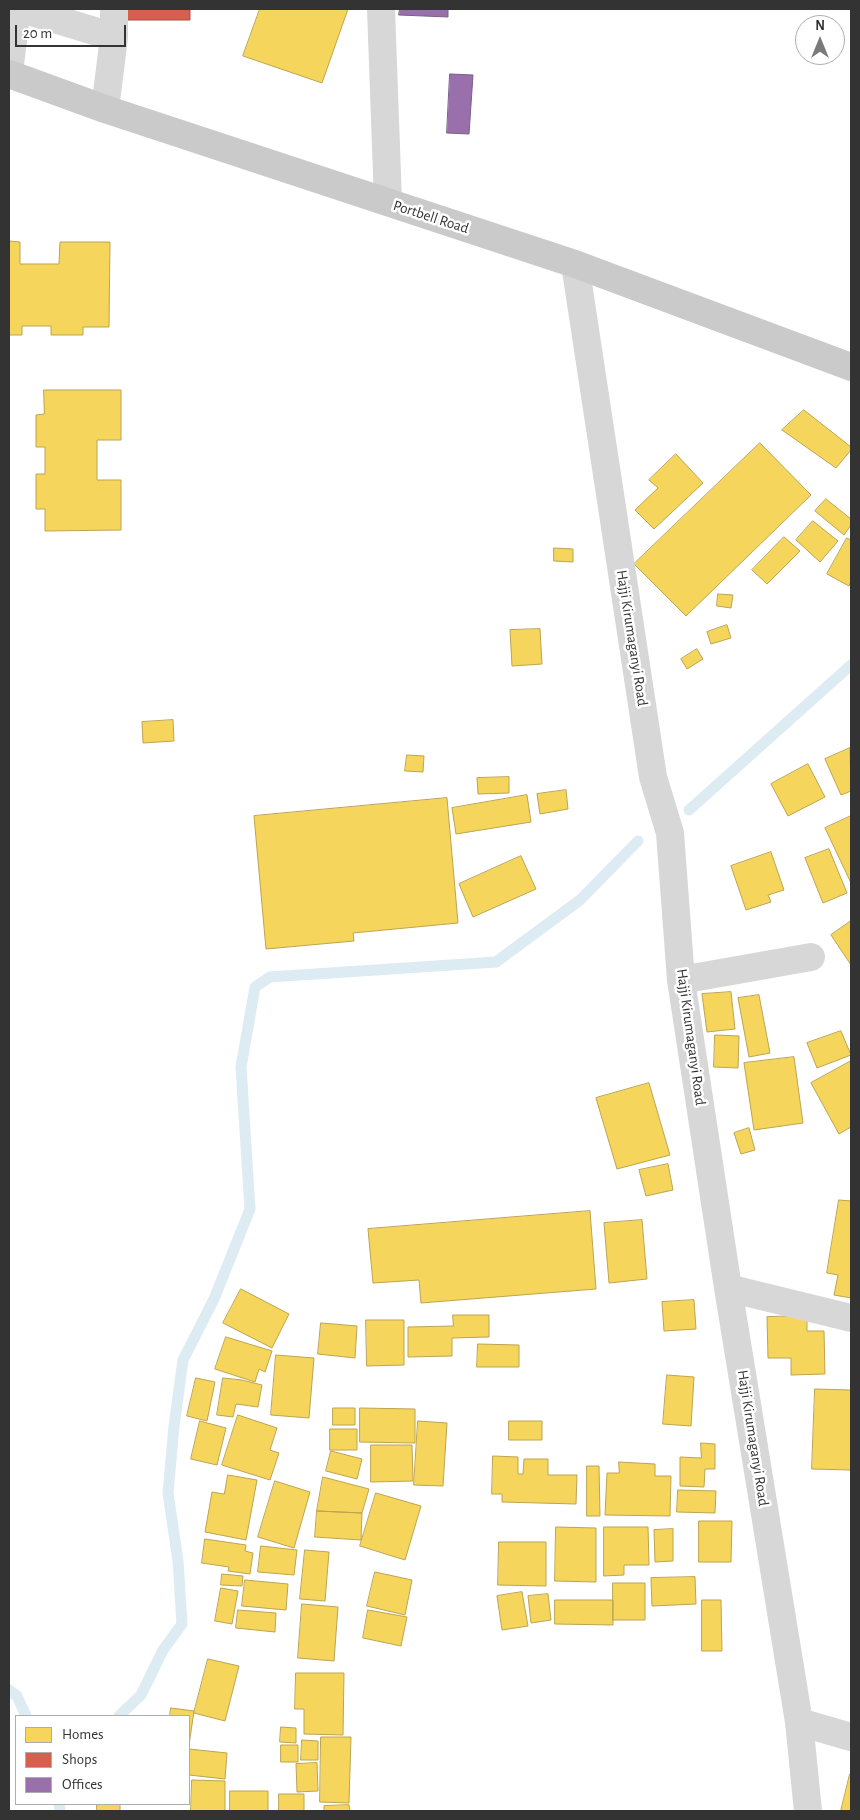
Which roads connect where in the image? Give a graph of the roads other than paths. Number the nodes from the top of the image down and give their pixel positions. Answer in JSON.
{"nodes":[{"id":1,"x":17,"y":9,"type":"edge"},
{"id":2,"x":22,"y":9,"type":"edge"},
{"id":3,"x":114,"y":9,"type":"edge"},
{"id":4,"x":381,"y":9,"type":"edge"},
{"id":5,"x":114,"y":37,"type":"junction"},
{"id":6,"x":9,"y":73,"type":"edge"},
{"id":7,"x":105,"y":108,"type":"junction"},
{"id":8,"x":388,"y":202,"type":"junction"},
{"id":9,"x":575,"y":264,"type":"junction"},
{"id":10,"x":851,"y":367,"type":"edge"},
{"id":11,"x":811,"y":957,"type":"dead end"},
{"id":12,"x":681,"y":980,"type":"junction"},
{"id":13,"x":728,"y":1288,"type":"junction"},
{"id":14,"x":851,"y":1318,"type":"edge"},
{"id":15,"x":799,"y":1722,"type":"junction"},
{"id":16,"x":851,"y":1737,"type":"edge"},
{"id":17,"x":808,"y":1811,"type":"edge"}],
"edges":[{"from":1,"to":6,"type":"street"},
{"from":2,"to":5,"type":"street"},
{"from":3,"to":5,"type":"street"},
{"from":4,"to":8,"type":"street"},
{"from":5,"to":7,"type":"street"},
{"from":6,"to":7,"type":"main road","name":"Portbell Road"},
{"from":7,"to":8,"type":"main road","name":"Portbell Road"},
{"from":8,"to":9,"type":"main road","name":"Portbell Road"},
{"from":9,"to":10,"type":"main road","name":"Portbell Road"},
{"from":9,"to":12,"type":"street","name":"Hajji Kirumaganyi Road"},
{"from":11,"to":12,"type":"street"},
{"from":12,"to":13,"type":"street","name":"Hajji Kirumaganyi Road"},
{"from":13,"to":14,"type":"street"},
{"from":13,"to":15,"type":"street","name":"Hajji Kirumaganyi Road"},
{"from":15,"to":16,"type":"street"},
{"from":15,"to":17,"type":"street","name":"Hajji Kirumaganyi Road"}]}
